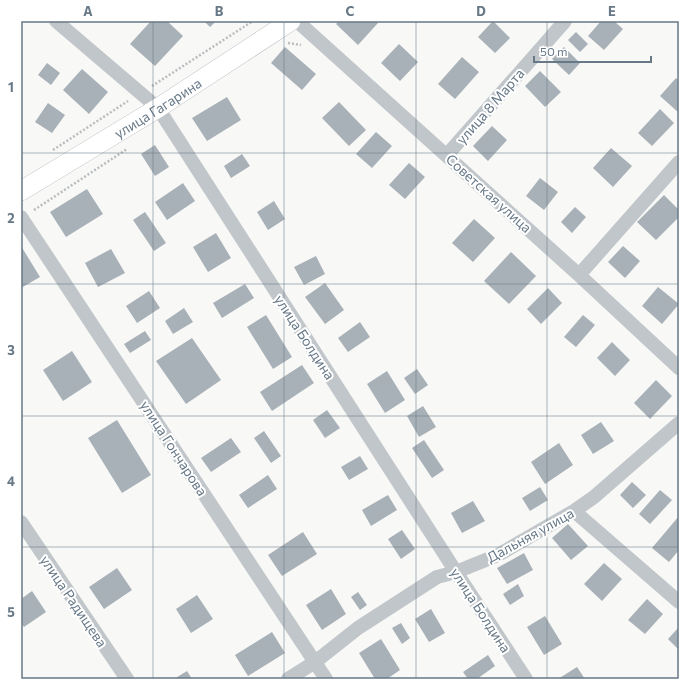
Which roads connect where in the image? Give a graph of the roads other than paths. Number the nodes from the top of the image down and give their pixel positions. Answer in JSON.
{"nodes":[{"id":1,"x":56,"y":21,"type":"edge"},
{"id":2,"x":291,"y":21,"type":"edge"},
{"id":3,"x":297,"y":21,"type":"edge"},
{"id":4,"x":565,"y":21,"type":"edge"},
{"id":5,"x":158,"y":108,"type":"junction"},
{"id":6,"x":447,"y":155,"type":"junction"},
{"id":7,"x":679,"y":162,"type":"edge"},
{"id":8,"x":21,"y":191,"type":"edge"},
{"id":9,"x":21,"y":217,"type":"edge"},
{"id":10,"x":579,"y":275,"type":"junction"},
{"id":11,"x":679,"y":368,"type":"edge"},
{"id":12,"x":679,"y":423,"type":"edge"},
{"id":13,"x":574,"y":511,"type":"junction"},
{"id":14,"x":21,"y":522,"type":"edge"},
{"id":15,"x":456,"y":572,"type":"junction"},
{"id":16,"x":679,"y":602,"type":"edge"},
{"id":17,"x":315,"y":662,"type":"junction"},
{"id":18,"x":127,"y":679,"type":"edge"},
{"id":19,"x":288,"y":679,"type":"edge"},
{"id":20,"x":326,"y":679,"type":"edge"},
{"id":21,"x":526,"y":679,"type":"edge"}],
"edges":[{"from":1,"to":5,"type":"street","name":"улица Болдина"},
{"from":2,"to":5,"type":"main road","name":"улица Гагарина"},
{"from":3,"to":6,"type":"street","name":"Советская улица"},
{"from":4,"to":6,"type":"street","name":"улица 8 Марта"},
{"from":5,"to":8,"type":"main road","name":"улица Гагарина"},
{"from":5,"to":15,"type":"street","name":"улица Болдина"},
{"from":6,"to":10,"type":"street","name":"Советская улица"},
{"from":7,"to":10,"type":"street"},
{"from":9,"to":17,"type":"street","name":"улица Гончарова"},
{"from":10,"to":11,"type":"street","name":"Советская улица"},
{"from":12,"to":13,"type":"street","name":"Дальняя улица"},
{"from":13,"to":15,"type":"street","name":"Дальняя улица"},
{"from":13,"to":16,"type":"street"},
{"from":14,"to":18,"type":"street","name":"улица Радищева"},
{"from":15,"to":17,"type":"street","name":"Дальняя улица"},
{"from":15,"to":21,"type":"street","name":"улица Болдина"},
{"from":17,"to":19,"type":"street","name":"Дальняя улица"},
{"from":17,"to":20,"type":"street","name":"улица Гончарова"}]}
